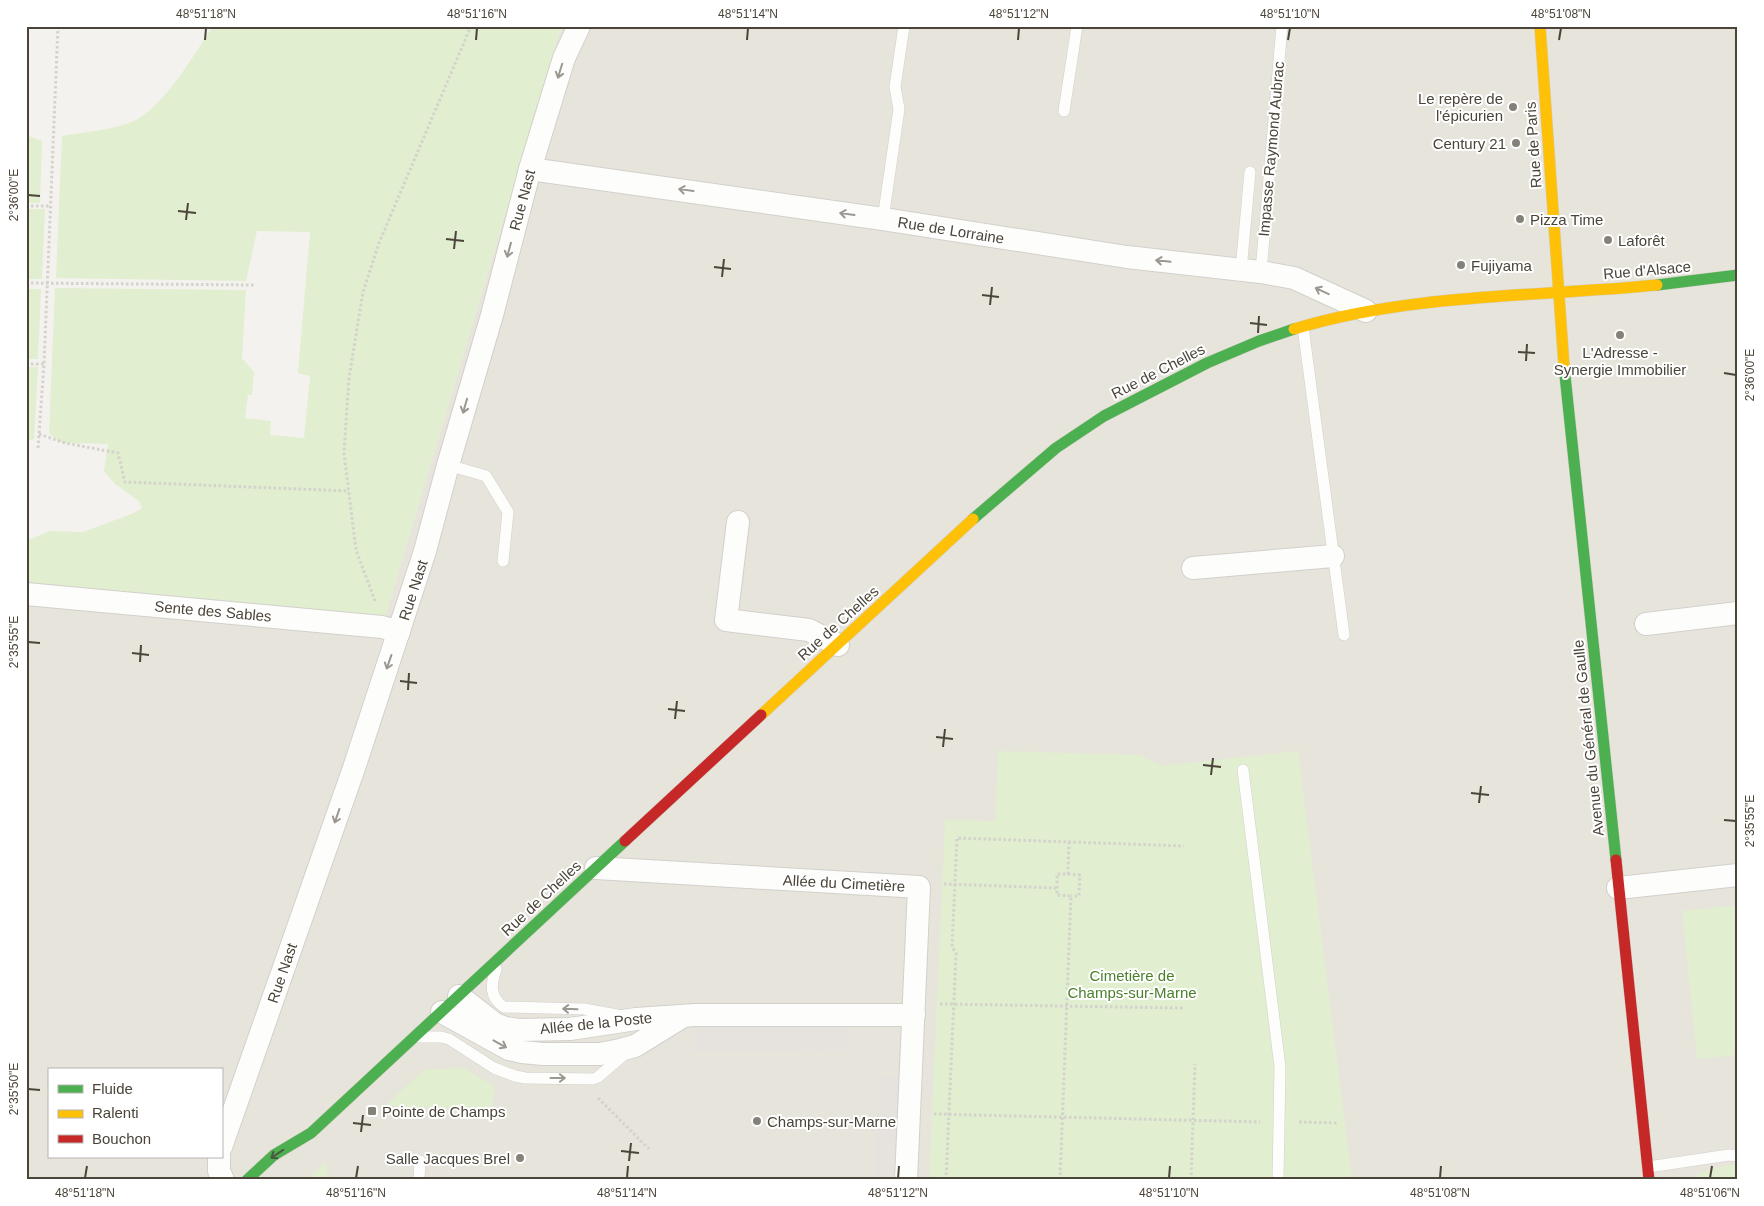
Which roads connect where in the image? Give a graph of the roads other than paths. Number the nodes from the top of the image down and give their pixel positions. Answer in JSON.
{"nodes":[{"id":1,"x":579,"y":26,"type":"edge"},
{"id":2,"x":904,"y":26,"type":"edge"},
{"id":3,"x":1076,"y":26,"type":"edge"},
{"id":4,"x":1282,"y":26,"type":"edge"},
{"id":5,"x":1540,"y":26,"type":"edge"},
{"id":6,"x":1064,"y":112,"type":"dead end"},
{"id":7,"x":530,"y":169,"type":"junction"},
{"id":8,"x":1250,"y":172,"type":"dead end"},
{"id":9,"x":883,"y":219,"type":"junction"},
{"id":10,"x":1251,"y":271,"type":"junction"},
{"id":11,"x":1738,"y":275,"type":"edge"},
{"id":12,"x":1558,"y":292,"type":"junction"},
{"id":13,"x":1366,"y":312,"type":"junction"},
{"id":14,"x":1302,"y":327,"type":"junction"},
{"id":15,"x":448,"y":465,"type":"junction"},
{"id":16,"x":738,"y":522,"type":"dead end"},
{"id":17,"x":1333,"y":556,"type":"junction"},
{"id":18,"x":503,"y":561,"type":"dead end"},
{"id":19,"x":1193,"y":568,"type":"dead end"},
{"id":20,"x":26,"y":594,"type":"edge"},
{"id":21,"x":1738,"y":613,"type":"edge"},
{"id":22,"x":1646,"y":624,"type":"dead end"},
{"id":23,"x":391,"y":629,"type":"junction"},
{"id":24,"x":1344,"y":635,"type":"dead end"},
{"id":25,"x":838,"y":644,"type":"junction"},
{"id":26,"x":1243,"y":770,"type":"dead end"},
{"id":27,"x":596,"y":868,"type":"junction"},
{"id":28,"x":1738,"y":875,"type":"edge"},
{"id":29,"x":1618,"y":888,"type":"junction"},
{"id":30,"x":501,"y":956,"type":"junction"},
{"id":31,"x":459,"y":996,"type":"junction"},
{"id":32,"x":442,"y":1012,"type":"junction"},
{"id":33,"x":685,"y":1015,"type":"junction"},
{"id":34,"x":914,"y":1015,"type":"junction"},
{"id":35,"x":636,"y":1019,"type":"junction"},
{"id":36,"x":415,"y":1037,"type":"junction"},
{"id":37,"x":635,"y":1046,"type":"junction"},
{"id":38,"x":311,"y":1133,"type":"junction"},
{"id":39,"x":222,"y":1144,"type":"edge"},
{"id":40,"x":1738,"y":1156,"type":"edge"},
{"id":41,"x":219,"y":1158,"type":"edge"},
{"id":42,"x":420,"y":1161,"type":"dead end"},
{"id":43,"x":288,"y":1162,"type":"dead end"},
{"id":44,"x":1648,"y":1167,"type":"junction"},
{"id":45,"x":223,"y":1180,"type":"edge"},
{"id":46,"x":247,"y":1180,"type":"edge"},
{"id":47,"x":419,"y":1180,"type":"edge"},
{"id":48,"x":906,"y":1180,"type":"edge"},
{"id":49,"x":1278,"y":1180,"type":"edge"},
{"id":50,"x":1650,"y":1180,"type":"edge"}],
"edges":[{"from":1,"to":7,"type":"street","name":"Rue Nast","one_way":true},
{"from":2,"to":9,"type":"lane"},
{"from":3,"to":6,"type":"lane"},
{"from":4,"to":10,"type":"lane","name":"Impasse Raymond Aubrac"},
{"from":5,"to":12,"type":"main road","name":"Rue de Paris"},
{"from":9,"to":7,"type":"street","name":"Rue de Lorraine","one_way":true},
{"from":7,"to":15,"type":"street","name":"Rue Nast","one_way":true},
{"from":8,"to":10,"type":"lane"},
{"from":10,"to":9,"type":"street","name":"Rue de Lorraine","one_way":true},
{"from":13,"to":10,"type":"street","name":"Rue de Lorraine","one_way":true},
{"from":11,"to":12,"type":"main road","name":"Rue d'Alsace"},
{"from":12,"to":13,"type":"main road","name":"Rue de Chelles"},
{"from":12,"to":29,"type":"main road","name":"Avenue du Général de Gaulle"},
{"from":13,"to":14,"type":"main road","name":"Rue de Chelles"},
{"from":14,"to":17,"type":"lane"},
{"from":14,"to":25,"type":"main road","name":"Rue de Chelles"},
{"from":15,"to":18,"type":"lane"},
{"from":15,"to":23,"type":"street","name":"Rue Nast"},
{"from":16,"to":25,"type":"street"},
{"from":17,"to":19,"type":"street"},
{"from":17,"to":24,"type":"lane"},
{"from":20,"to":23,"type":"street","name":"Sente des Sables"},
{"from":21,"to":22,"type":"street"},
{"from":23,"to":39,"type":"street","name":"Rue Nast","one_way":true},
{"from":25,"to":27,"type":"main road","name":"Rue de Chelles"},
{"from":26,"to":49,"type":"lane"},
{"from":27,"to":30,"type":"main road","name":"Rue de Chelles"},
{"from":27,"to":34,"type":"street","name":"Allée du Cimetière"},
{"from":28,"to":29,"type":"street"},
{"from":29,"to":44,"type":"main road","name":"Avenue du Général de Gaulle"},
{"from":30,"to":31,"type":"main road","name":"Rue de Chelles"},
{"from":35,"to":30,"type":"lane","one_way":true},
{"from":31,"to":32,"type":"main road","name":"Rue de Chelles"},
{"from":31,"to":35,"type":"street","name":"Allée de la Poste"},
{"from":32,"to":36,"type":"main road","name":"Rue de Chelles"},
{"from":32,"to":37,"type":"street","name":"Allée de la Poste","one_way":true},
{"from":33,"to":34,"type":"street","name":"Allée de la Poste"},
{"from":33,"to":35,"type":"street","name":"Allée de la Poste"},
{"from":33,"to":37,"type":"street","name":"Allée de la Poste"},
{"from":34,"to":48,"type":"street","name":"Allée du Cimetière"},
{"from":36,"to":37,"type":"lane","one_way":true},
{"from":36,"to":38,"type":"main road","name":"Rue de Chelles"},
{"from":38,"to":43,"type":"main road"},
{"from":38,"to":46,"type":"main road","name":"Rue de Chelles","one_way":true},
{"from":40,"to":44,"type":"lane"},
{"from":41,"to":45,"type":"street"},
{"from":42,"to":47,"type":"lane"},
{"from":44,"to":50,"type":"main road","name":"Avenue du Général de Gaulle"}]}
